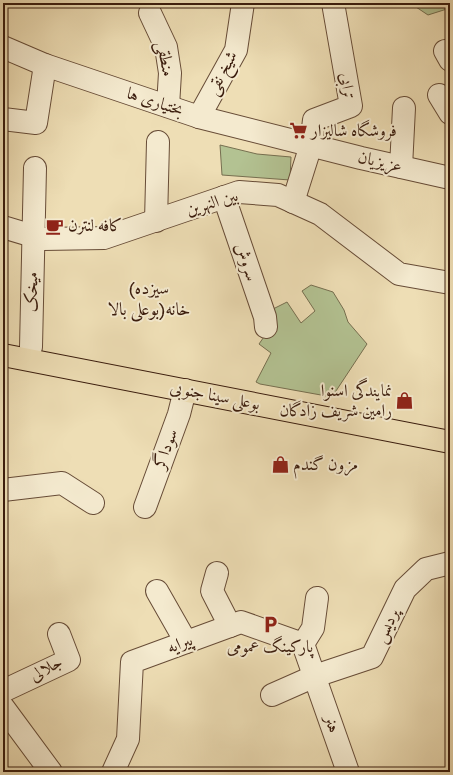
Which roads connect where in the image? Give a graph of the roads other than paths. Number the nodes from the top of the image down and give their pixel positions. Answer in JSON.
{"nodes":[{"id":1,"x":243,"y":3,"type":"edge"},
{"id":2,"x":333,"y":3,"type":"edge"},
{"id":3,"x":150,"y":13,"type":"dead end"},
{"id":4,"x":3,"y":47,"type":"edge"},
{"id":5,"x":45,"y":65,"type":"junction"},
{"id":6,"x":439,"y":95,"type":"dead end"},
{"id":7,"x":168,"y":106,"type":"junction"},
{"id":8,"x":404,"y":108,"type":"dead end"},
{"id":9,"x":450,"y":113,"type":"edge"},
{"id":10,"x":199,"y":117,"type":"junction"},
{"id":11,"x":3,"y":119,"type":"edge"},
{"id":12,"x":158,"y":142,"type":"dead end"},
{"id":13,"x":311,"y":145,"type":"junction"},
{"id":14,"x":400,"y":167,"type":"junction"},
{"id":15,"x":35,"y":168,"type":"dead end"},
{"id":16,"x":450,"y":178,"type":"edge"},
{"id":17,"x":224,"y":197,"type":"junction"},
{"id":18,"x":292,"y":202,"type":"junction"},
{"id":19,"x":156,"y":221,"type":"junction"},
{"id":20,"x":3,"y":227,"type":"edge"},
{"id":21,"x":34,"y":236,"type":"junction"},
{"id":22,"x":450,"y":283,"type":"edge"},
{"id":23,"x":266,"y":326,"type":"dead end"},
{"id":24,"x":3,"y":341,"type":"edge"},
{"id":25,"x":31,"y":347,"type":"junction"},
{"id":26,"x":3,"y":355,"type":"edge"},
{"id":27,"x":185,"y":390,"type":"junction"},
{"id":28,"x":450,"y":428,"type":"edge"},
{"id":29,"x":450,"y":442,"type":"edge"},
{"id":30,"x":3,"y":490,"type":"edge"},
{"id":31,"x":93,"y":503,"type":"dead end"},
{"id":32,"x":145,"y":507,"type":"dead end"},
{"id":33,"x":450,"y":563,"type":"edge"},
{"id":34,"x":217,"y":573,"type":"dead end"},
{"id":35,"x":157,"y":591,"type":"dead end"},
{"id":36,"x":317,"y":598,"type":"dead end"},
{"id":37,"x":230,"y":626,"type":"junction"},
{"id":38,"x":59,"y":634,"type":"dead end"},
{"id":39,"x":186,"y":642,"type":"junction"},
{"id":40,"x":303,"y":644,"type":"junction"},
{"id":41,"x":315,"y":676,"type":"junction"},
{"id":42,"x":3,"y":691,"type":"edge"},
{"id":43,"x":272,"y":695,"type":"dead end"},
{"id":44,"x":7,"y":719,"type":"edge"},
{"id":45,"x":51,"y":772,"type":"edge"},
{"id":46,"x":113,"y":772,"type":"edge"},
{"id":47,"x":348,"y":772,"type":"edge"}],
"edges":[{"from":1,"to":10,"type":"street","name":"شیخ نقی"},
{"from":2,"to":13,"type":"street","name":"ترابی"},
{"from":3,"to":7,"type":"street","name":"منطقی"},
{"from":4,"to":5,"type":"street","name":"بختیاری ها"},
{"from":5,"to":7,"type":"street","name":"بختیاری ها"},
{"from":5,"to":11,"type":"street"},
{"from":6,"to":9,"type":"street"},
{"from":7,"to":10,"type":"street","name":"بختیاری ها"},
{"from":8,"to":14,"type":"street"},
{"from":10,"to":13,"type":"street","name":"بختیاری ها"},
{"from":12,"to":19,"type":"street"},
{"from":13,"to":14,"type":"street","name":"عزیزیان"},
{"from":13,"to":18,"type":"street"},
{"from":14,"to":16,"type":"street","name":"عزیزیان"},
{"from":15,"to":21,"type":"street","name":"میخک"},
{"from":17,"to":18,"type":"street","name":"بین النهرین"},
{"from":17,"to":19,"type":"street","name":"بین النهرین"},
{"from":17,"to":23,"type":"street","name":"سروش"},
{"from":18,"to":22,"type":"street","name":"بین النهرین"},
{"from":19,"to":21,"type":"street","name":"بین النهرین"},
{"from":20,"to":21,"type":"street","name":"بین النهرین"},
{"from":21,"to":25,"type":"street","name":"میخک"},
{"from":24,"to":25,"type":"main road","name":"بوعلی سینا جنوبی"},
{"from":25,"to":28,"type":"main road","name":"بوعلی سینا جنوبی"},
{"from":26,"to":27,"type":"main road","name":"بوعلی سینا جنوبی"},
{"from":27,"to":29,"type":"main road","name":"بوعلی سینا جنوبی"},
{"from":27,"to":32,"type":"street","name":"سوداگر"},
{"from":30,"to":31,"type":"street"},
{"from":33,"to":41,"type":"street","name":"پردیس"},
{"from":34,"to":37,"type":"street"},
{"from":35,"to":39,"type":"street"},
{"from":36,"to":40,"type":"street"},
{"from":37,"to":39,"type":"street","name":"پیرایه"},
{"from":37,"to":40,"type":"street","name":"پیرایه"},
{"from":38,"to":42,"type":"street","name":"جلالی"},
{"from":39,"to":46,"type":"street","name":"پیرایه"},
{"from":40,"to":41,"type":"street"},
{"from":41,"to":43,"type":"street","name":"پردیس"},
{"from":41,"to":47,"type":"street","name":"هنر"},
{"from":44,"to":45,"type":"street"}]}
